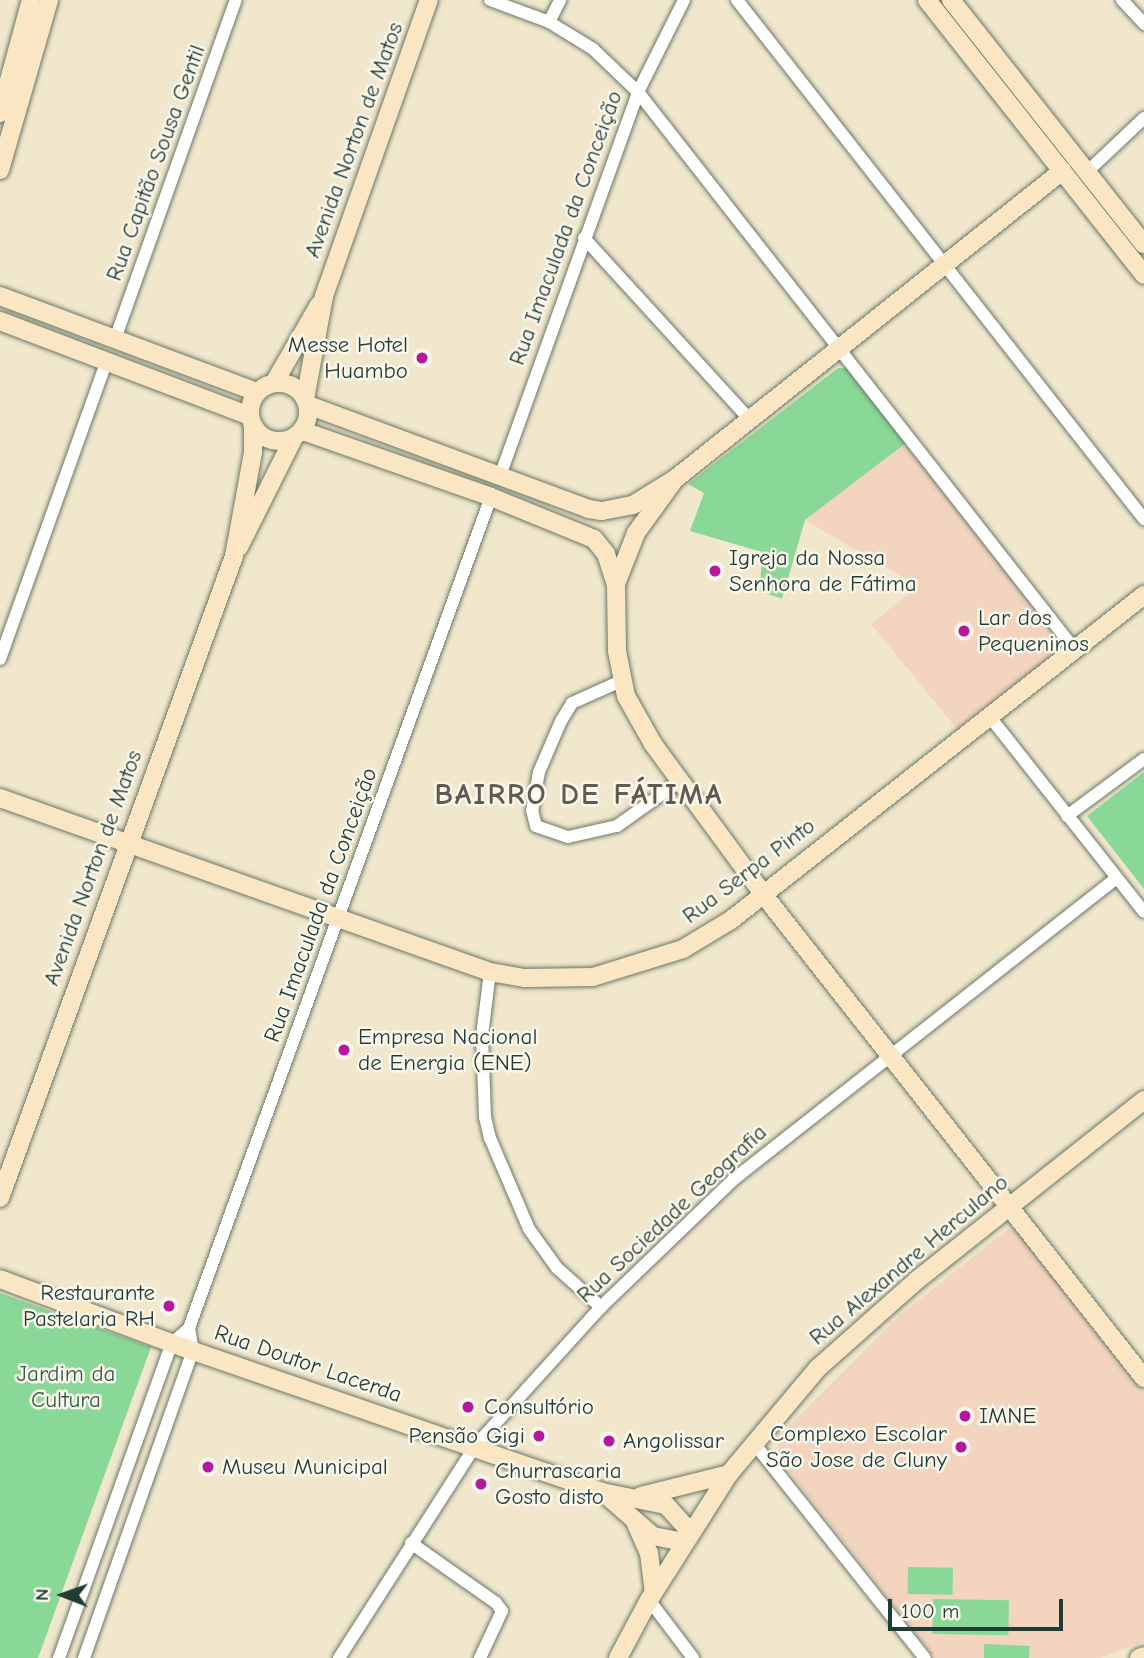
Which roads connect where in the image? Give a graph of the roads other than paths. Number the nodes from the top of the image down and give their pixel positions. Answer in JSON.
{"nodes":[{"id":1,"x":31,"y":0,"type":"edge"},
{"id":2,"x":49,"y":0,"type":"edge"},
{"id":3,"x":236,"y":0,"type":"edge"},
{"id":4,"x":429,"y":0,"type":"edge"},
{"id":5,"x":490,"y":0,"type":"edge"},
{"id":6,"x":560,"y":0,"type":"edge"},
{"id":7,"x":684,"y":0,"type":"edge"},
{"id":8,"x":737,"y":0,"type":"edge"},
{"id":9,"x":927,"y":0,"type":"edge"},
{"id":10,"x":951,"y":0,"type":"edge"},
{"id":11,"x":1122,"y":0,"type":"edge"},
{"id":12,"x":549,"y":22,"type":"junction"},
{"id":13,"x":1144,"y":24,"type":"edge"},
{"id":14,"x":19,"y":46,"type":"junction"},
{"id":15,"x":36,"y":52,"type":"junction"},
{"id":16,"x":638,"y":92,"type":"junction"},
{"id":17,"x":0,"y":113,"type":"edge"},
{"id":18,"x":1144,"y":118,"type":"edge"},
{"id":19,"x":0,"y":170,"type":"edge"},
{"id":20,"x":1062,"y":171,"type":"junction"},
{"id":21,"x":1088,"y":171,"type":"junction"},
{"id":22,"x":584,"y":238,"type":"junction"},
{"id":23,"x":1144,"y":244,"type":"edge"},
{"id":24,"x":944,"y":266,"type":"junction"},
{"id":25,"x":1144,"y":275,"type":"edge"},
{"id":26,"x":0,"y":296,"type":"edge"},
{"id":27,"x":324,"y":296,"type":"junction"},
{"id":28,"x":0,"y":321,"type":"edge"},
{"id":29,"x":115,"y":339,"type":"junction"},
{"id":30,"x":840,"y":349,"type":"junction"},
{"id":31,"x":107,"y":360,"type":"junction"},
{"id":32,"x":274,"y":383,"type":"junction"},
{"id":33,"x":257,"y":392,"type":"junction"},
{"id":34,"x":306,"y":402,"type":"junction"},
{"id":35,"x":750,"y":420,"type":"junction"},
{"id":36,"x":251,"y":421,"type":"junction"},
{"id":37,"x":298,"y":434,"type":"junction"},
{"id":38,"x":500,"y":476,"type":"junction"},
{"id":39,"x":675,"y":479,"type":"junction"},
{"id":40,"x":491,"y":497,"type":"junction"},
{"id":41,"x":1144,"y":519,"type":"edge"},
{"id":42,"x":233,"y":556,"type":"junction"},
{"id":43,"x":616,"y":584,"type":"junction"},
{"id":44,"x":1144,"y":595,"type":"edge"},
{"id":45,"x":1075,"y":650,"type":"junction"},
{"id":46,"x":0,"y":659,"type":"edge"},
{"id":47,"x":621,"y":681,"type":"junction"},
{"id":48,"x":990,"y":717,"type":"junction"},
{"id":49,"x":1144,"y":759,"type":"edge"},
{"id":50,"x":680,"y":781,"type":"junction"},
{"id":51,"x":0,"y":798,"type":"edge"},
{"id":52,"x":1067,"y":816,"type":"junction"},
{"id":53,"x":127,"y":846,"type":"junction"},
{"id":54,"x":1116,"y":877,"type":"junction"},
{"id":55,"x":763,"y":894,"type":"junction"},
{"id":56,"x":1144,"y":912,"type":"edge"},
{"id":57,"x":338,"y":920,"type":"junction"},
{"id":58,"x":490,"y":972,"type":"junction"},
{"id":59,"x":891,"y":1056,"type":"junction"},
{"id":60,"x":1144,"y":1100,"type":"edge"},
{"id":61,"x":0,"y":1198,"type":"edge"},
{"id":62,"x":1008,"y":1207,"type":"junction"},
{"id":63,"x":0,"y":1279,"type":"edge"},
{"id":64,"x":601,"y":1307,"type":"junction"},
{"id":65,"x":189,"y":1328,"type":"junction"},
{"id":66,"x":172,"y":1343,"type":"junction"},
{"id":67,"x":193,"y":1351,"type":"junction"},
{"id":68,"x":1144,"y":1378,"type":"edge"},
{"id":69,"x":753,"y":1442,"type":"junction"},
{"id":70,"x":475,"y":1446,"type":"junction"},
{"id":71,"x":127,"y":1470,"type":"junction"},
{"id":72,"x":729,"y":1474,"type":"junction"},
{"id":73,"x":147,"y":1478,"type":"junction"},
{"id":74,"x":632,"y":1506,"type":"junction"},
{"id":75,"x":687,"y":1537,"type":"junction"},
{"id":76,"x":411,"y":1543,"type":"junction"},
{"id":77,"x":651,"y":1595,"type":"junction"},
{"id":78,"x":78,"y":1600,"type":"junction"},
{"id":79,"x":102,"y":1607,"type":"junction"},
{"id":80,"x":1144,"y":1656,"type":"edge"},
{"id":81,"x":59,"y":1658,"type":"edge"},
{"id":82,"x":84,"y":1658,"type":"edge"},
{"id":83,"x":339,"y":1658,"type":"edge"},
{"id":84,"x":480,"y":1658,"type":"edge"},
{"id":85,"x":618,"y":1658,"type":"edge"},
{"id":86,"x":693,"y":1658,"type":"edge"},
{"id":87,"x":925,"y":1658,"type":"edge"},
{"id":88,"x":1139,"y":1658,"type":"edge"}],
"edges":[{"from":1,"to":14,"type":"street"},
{"from":2,"to":15,"type":"street"},
{"from":3,"to":29,"type":"street","name":"Rua Capitão Sousa Gentil"},
{"from":4,"to":27,"type":"street","name":"Avenida Norton de Matos"},
{"from":5,"to":12,"type":"street"},
{"from":6,"to":12,"type":"street"},
{"from":7,"to":16,"type":"street","name":"Rua Imaculada da Conceição"},
{"from":8,"to":24,"type":"street"},
{"from":9,"to":20,"type":"street"},
{"from":10,"to":21,"type":"street"},
{"from":11,"to":13,"type":"street"},
{"from":12,"to":16,"type":"street"},
{"from":14,"to":15,"type":"street"},
{"from":14,"to":17,"type":"street"},
{"from":15,"to":19,"type":"street"},
{"from":16,"to":22,"type":"street","name":"Rua Imaculada da Conceição"},
{"from":16,"to":30,"type":"street"},
{"from":18,"to":21,"type":"street"},
{"from":20,"to":24,"type":"street"},
{"from":20,"to":25,"type":"street"},
{"from":21,"to":23,"type":"street"},
{"from":22,"to":35,"type":"street"},
{"from":22,"to":38,"type":"street","name":"Rua Imaculada da Conceição"},
{"from":24,"to":30,"type":"street"},
{"from":24,"to":41,"type":"street"},
{"from":26,"to":29,"type":"street"},
{"from":27,"to":32,"type":"street","name":"Avenida Norton de Matos"},
{"from":27,"to":34,"type":"street","name":"Avenida Norton de Matos"},
{"from":28,"to":31,"type":"street"},
{"from":29,"to":33,"type":"street"},
{"from":30,"to":35,"type":"street"},
{"from":30,"to":45,"type":"street"},
{"from":31,"to":36,"type":"street"},
{"from":31,"to":46,"type":"street"},
{"from":32,"to":33,"type":"street"},
{"from":32,"to":34,"type":"street"},
{"from":33,"to":36,"type":"street"},
{"from":34,"to":37,"type":"street"},
{"from":34,"to":38,"type":"street"},
{"from":35,"to":39,"type":"street"},
{"from":36,"to":37,"type":"street"},
{"from":36,"to":42,"type":"street","name":"Avenida Norton de Matos"},
{"from":37,"to":40,"type":"street"},
{"from":37,"to":42,"type":"street","name":"Avenida Norton de Matos"},
{"from":38,"to":39,"type":"street"},
{"from":39,"to":43,"type":"street"},
{"from":40,"to":43,"type":"street"},
{"from":40,"to":57,"type":"street","name":"Rua Imaculada da Conceição"},
{"from":42,"to":53,"type":"street","name":"Avenida Norton de Matos"},
{"from":43,"to":47,"type":"street"},
{"from":44,"to":45,"type":"street","name":"Rua Serpa Pinto"},
{"from":45,"to":48,"type":"street","name":"Rua Serpa Pinto"},
{"from":47,"to":50,"type":"street"},
{"from":47,"to":50,"type":"street"},
{"from":48,"to":52,"type":"street"},
{"from":48,"to":55,"type":"street","name":"Rua Serpa Pinto"},
{"from":49,"to":52,"type":"street"},
{"from":50,"to":55,"type":"street"},
{"from":51,"to":53,"type":"street","name":"Rua Serpa Pinto"},
{"from":52,"to":54,"type":"street"},
{"from":53,"to":57,"type":"street","name":"Rua Serpa Pinto"},
{"from":53,"to":61,"type":"street","name":"Avenida Norton de Matos"},
{"from":54,"to":56,"type":"street"},
{"from":54,"to":59,"type":"street","name":"Rua Sociedade Geografia"},
{"from":55,"to":58,"type":"street","name":"Rua Serpa Pinto"},
{"from":55,"to":59,"type":"street"},
{"from":57,"to":58,"type":"street","name":"Rua Serpa Pinto"},
{"from":57,"to":65,"type":"street","name":"Rua Imaculada da Conceição"},
{"from":58,"to":64,"type":"street"},
{"from":59,"to":62,"type":"street"},
{"from":59,"to":64,"type":"street","name":"Rua Sociedade Geografia"},
{"from":60,"to":62,"type":"street","name":"Rua Alexandre Herculano"},
{"from":62,"to":68,"type":"street"},
{"from":62,"to":69,"type":"street","name":"Rua Alexandre Herculano"},
{"from":63,"to":66,"type":"street","name":"Rua Doutor Lacerda"},
{"from":64,"to":70,"type":"street","name":"Rua Sociedade Geografia"},
{"from":65,"to":66,"type":"street","name":"Rua Imaculada da Conceição"},
{"from":65,"to":67,"type":"street","name":"Rua Imaculada da Conceição"},
{"from":66,"to":67,"type":"street","name":"Rua Doutor Lacerda"},
{"from":66,"to":71,"type":"street","name":"Rua Imaculada da Conceição"},
{"from":67,"to":70,"type":"street","name":"Rua Doutor Lacerda"},
{"from":67,"to":73,"type":"street","name":"Rua Imaculada da Conceição"},
{"from":69,"to":72,"type":"street","name":"Rua Alexandre Herculano"},
{"from":69,"to":87,"type":"street"},
{"from":70,"to":74,"type":"street","name":"Rua Doutor Lacerda"},
{"from":70,"to":76,"type":"street","name":"Rua Sociedade Geografia"},
{"from":71,"to":73,"type":"street"},
{"from":71,"to":78,"type":"street","name":"Rua Imaculada da Conceição"},
{"from":72,"to":74,"type":"street"},
{"from":72,"to":75,"type":"street","name":"Rua Alexandre Herculano"},
{"from":73,"to":79,"type":"street","name":"Rua Imaculada da Conceição"},
{"from":74,"to":75,"type":"street","name":"Rua Doutor Lacerda"},
{"from":74,"to":75,"type":"street","name":"Rua Doutor Lacerda"},
{"from":74,"to":77,"type":"street"},
{"from":75,"to":77,"type":"street","name":"Rua Alexandre Herculano"},
{"from":76,"to":83,"type":"street","name":"Rua Sociedade Geografia"},
{"from":76,"to":84,"type":"street"},
{"from":77,"to":85,"type":"street","name":"Rua Alexandre Herculano"},
{"from":77,"to":86,"type":"street"},
{"from":78,"to":79,"type":"street"},
{"from":78,"to":81,"type":"street","name":"Rua Imaculada da Conceição"},
{"from":79,"to":82,"type":"street","name":"Rua Imaculada da Conceição"},
{"from":80,"to":88,"type":"street"}]}
